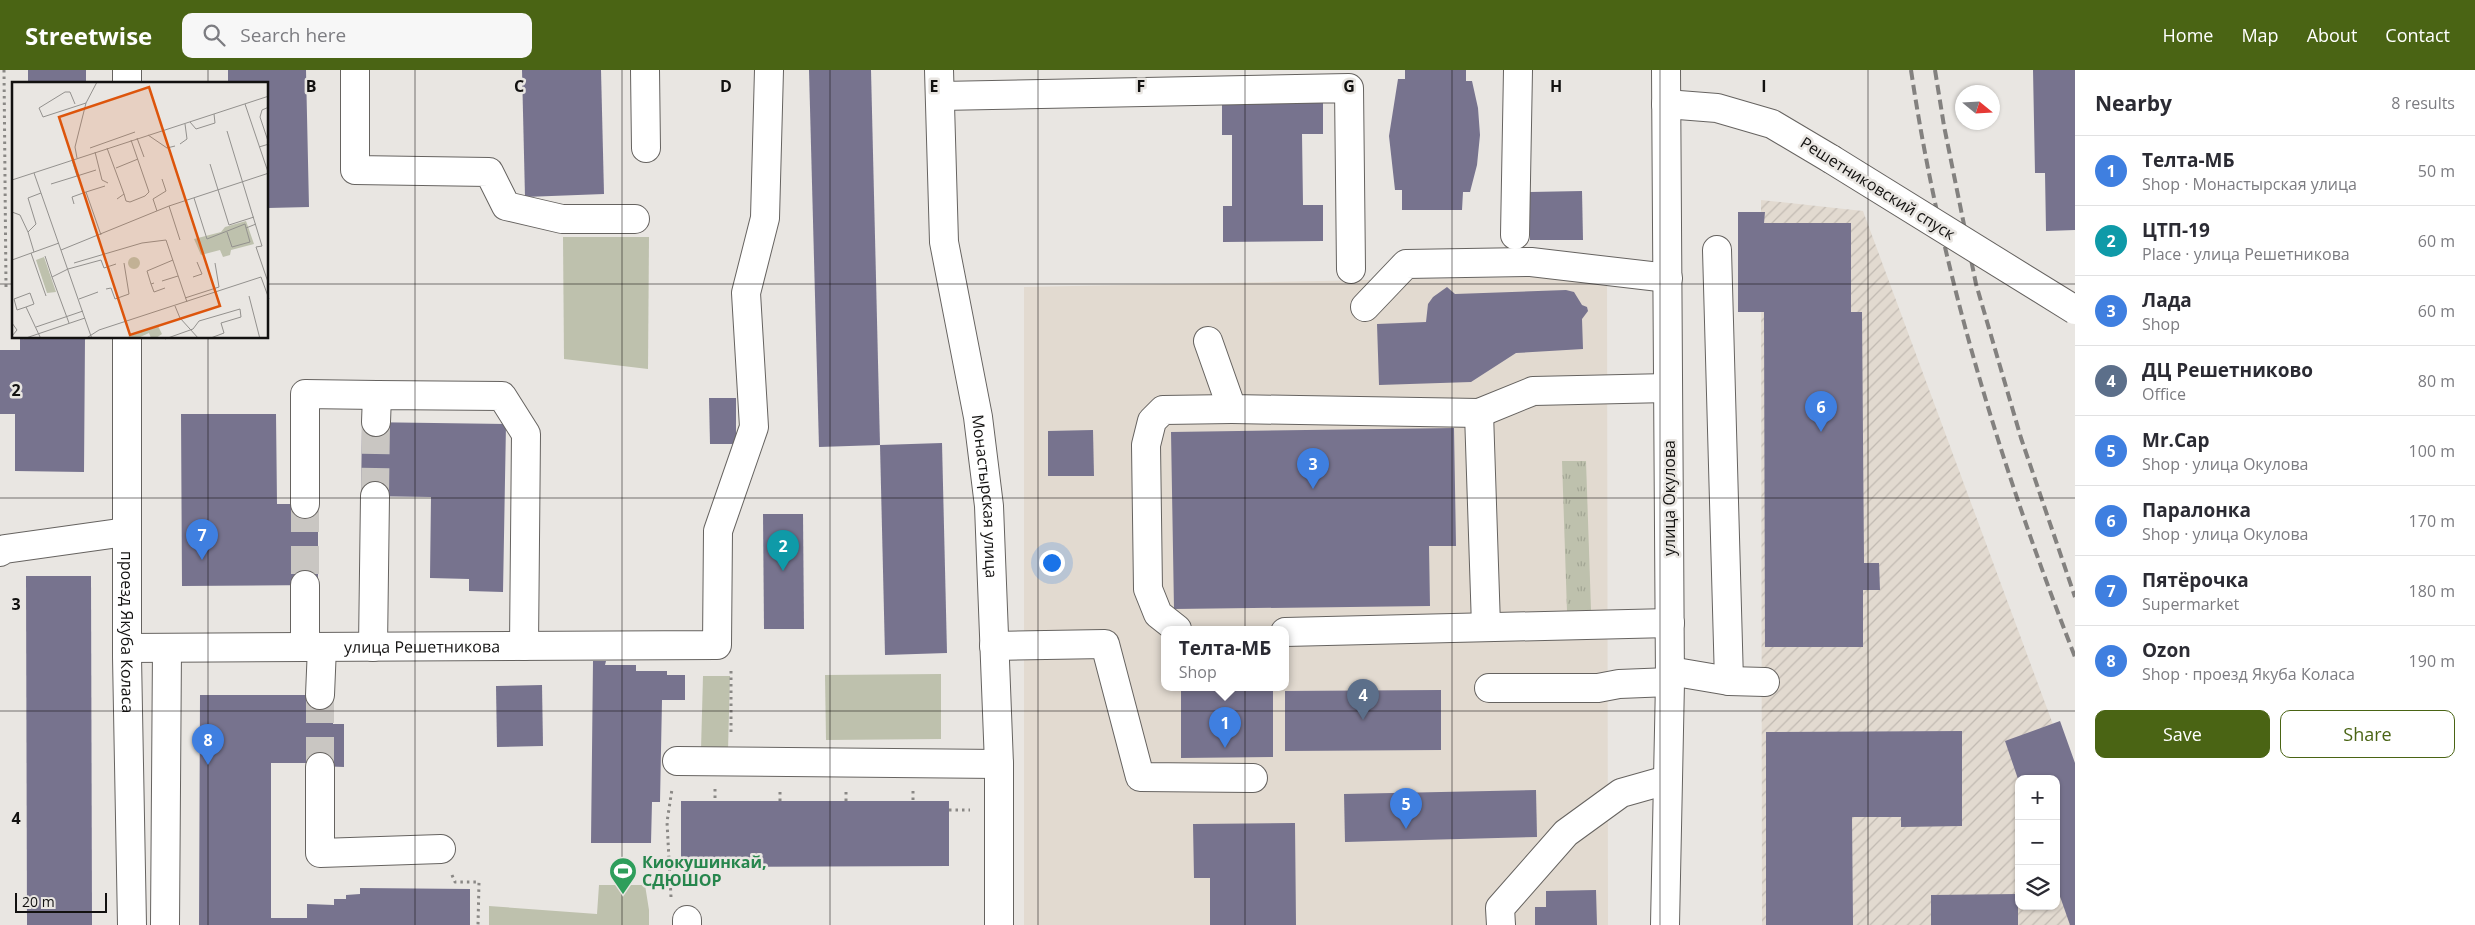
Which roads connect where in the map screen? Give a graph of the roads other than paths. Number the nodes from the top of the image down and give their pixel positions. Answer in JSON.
{"nodes":[{"id":1,"x":355,"y":70,"type":"edge"},
{"id":2,"x":646,"y":70,"type":"edge"},
{"id":3,"x":769,"y":70,"type":"edge"},
{"id":4,"x":1518,"y":70,"type":"edge"},
{"id":5,"x":1666,"y":70,"type":"edge"},
{"id":6,"x":1349,"y":79,"type":"edge"},
{"id":7,"x":939,"y":83,"type":"edge"},
{"id":8,"x":1666,"y":104,"type":"junction"},
{"id":9,"x":646,"y":148,"type":"dead end"},
{"id":10,"x":635,"y":219,"type":"dead end"},
{"id":11,"x":1515,"y":235,"type":"dead end"},
{"id":12,"x":1717,"y":250,"type":"dead end"},
{"id":13,"x":1351,"y":269,"type":"dead end"},
{"id":14,"x":1668,"y":278,"type":"junction"},
{"id":15,"x":1364,"y":307,"type":"dead end"},
{"id":16,"x":2075,"y":310,"type":"edge"},
{"id":17,"x":127,"y":339,"type":"edge"},
{"id":18,"x":1208,"y":341,"type":"dead end"},
{"id":19,"x":1668,"y":388,"type":"junction"},
{"id":20,"x":376,"y":395,"type":"junction"},
{"id":21,"x":1232,"y":408,"type":"junction"},
{"id":22,"x":1479,"y":412,"type":"junction"},
{"id":23,"x":376,"y":422,"type":"tunnel mouth"},
{"id":24,"x":375,"y":496,"type":"tunnel mouth"},
{"id":25,"x":305,"y":504,"type":"tunnel mouth"},
{"id":26,"x":126,"y":532,"type":"junction"},
{"id":27,"x":0,"y":552,"type":"edge"},
{"id":28,"x":305,"y":585,"type":"tunnel mouth"},
{"id":29,"x":1670,"y":623,"type":"junction"},
{"id":30,"x":1173,"y":626,"type":"edge"},
{"id":31,"x":1486,"y":626,"type":"junction"},
{"id":32,"x":1289,"y":632,"type":"edge"},
{"id":33,"x":524,"y":646,"type":"junction"},
{"id":34,"x":994,"y":646,"type":"junction"},
{"id":35,"x":313,"y":647,"type":"junction"},
{"id":36,"x":373,"y":647,"type":"junction"},
{"id":37,"x":127,"y":648,"type":"junction"},
{"id":38,"x":167,"y":648,"type":"junction"},
{"id":39,"x":1670,"y":676,"type":"junction"},
{"id":40,"x":1729,"y":681,"type":"junction"},
{"id":41,"x":1765,"y":682,"type":"dead end"},
{"id":42,"x":1489,"y":688,"type":"dead end"},
{"id":43,"x":320,"y":695,"type":"tunnel mouth"},
{"id":44,"x":677,"y":761,"type":"road end"},
{"id":45,"x":999,"y":764,"type":"junction"},
{"id":46,"x":320,"y":766,"type":"tunnel mouth"},
{"id":47,"x":1253,"y":778,"type":"dead end"},
{"id":48,"x":1667,"y":780,"type":"junction"},
{"id":49,"x":441,"y":850,"type":"road end"},
{"id":50,"x":132,"y":925,"type":"edge"},
{"id":51,"x":165,"y":925,"type":"edge"},
{"id":52,"x":999,"y":925,"type":"edge"},
{"id":53,"x":1501,"y":925,"type":"edge"},
{"id":54,"x":1665,"y":925,"type":"edge"}],
"edges":[{"from":1,"to":10,"type":"street"},
{"from":2,"to":9,"type":"street"},
{"from":3,"to":33,"type":"street","name":"улица Решетникова"},
{"from":4,"to":11,"type":"street"},
{"from":5,"to":8,"type":"street","name":"улица Окулова"},
{"from":6,"to":7,"type":"street"},
{"from":6,"to":13,"type":"street"},
{"from":7,"to":34,"type":"street","name":"Монастырская улица"},
{"from":8,"to":14,"type":"street","name":"улица Окулова"},
{"from":8,"to":16,"type":"street","name":"Решетниковский спуск","bridge":true},
{"from":12,"to":40,"type":"street"},
{"from":14,"to":15,"type":"street"},
{"from":14,"to":19,"type":"street","name":"улица Окулова"},
{"from":17,"to":26,"type":"street","name":"проезд Якуба Коласа"},
{"from":18,"to":21,"type":"street"},
{"from":19,"to":22,"type":"street"},
{"from":19,"to":29,"type":"street","name":"улица Окулова"},
{"from":20,"to":23,"type":"street"},
{"from":20,"to":25,"type":"street"},
{"from":20,"to":33,"type":"street"},
{"from":21,"to":22,"type":"street"},
{"from":21,"to":30,"type":"street"},
{"from":22,"to":31,"type":"street"},
{"from":24,"to":36,"type":"street"},
{"from":26,"to":27,"type":"street"},
{"from":26,"to":37,"type":"street","name":"проезд Якуба Коласа"},
{"from":28,"to":35,"type":"street"},
{"from":29,"to":31,"type":"street"},
{"from":29,"to":39,"type":"street","name":"улица Окулова"},
{"from":31,"to":32,"type":"street"},
{"from":33,"to":36,"type":"street","name":"улица Решетникова"},
{"from":34,"to":45,"type":"street","name":"Монастырская улица"},
{"from":34,"to":47,"type":"street"},
{"from":35,"to":36,"type":"street","name":"улица Решетникова"},
{"from":35,"to":38,"type":"street","name":"улица Решетникова"},
{"from":35,"to":43,"type":"street"},
{"from":37,"to":38,"type":"street","name":"улица Решетникова"},
{"from":37,"to":50,"type":"street","name":"проезд Якуба Коласа"},
{"from":38,"to":51,"type":"street"},
{"from":39,"to":40,"type":"street"},
{"from":39,"to":42,"type":"street"},
{"from":39,"to":48,"type":"street","name":"улица Окулова"},
{"from":40,"to":41,"type":"street"},
{"from":44,"to":45,"type":"street"},
{"from":45,"to":52,"type":"street","name":"Монастырская улица"},
{"from":46,"to":49,"type":"street"},
{"from":48,"to":53,"type":"street"},
{"from":48,"to":54,"type":"street","name":"улица Окулова"}]}
